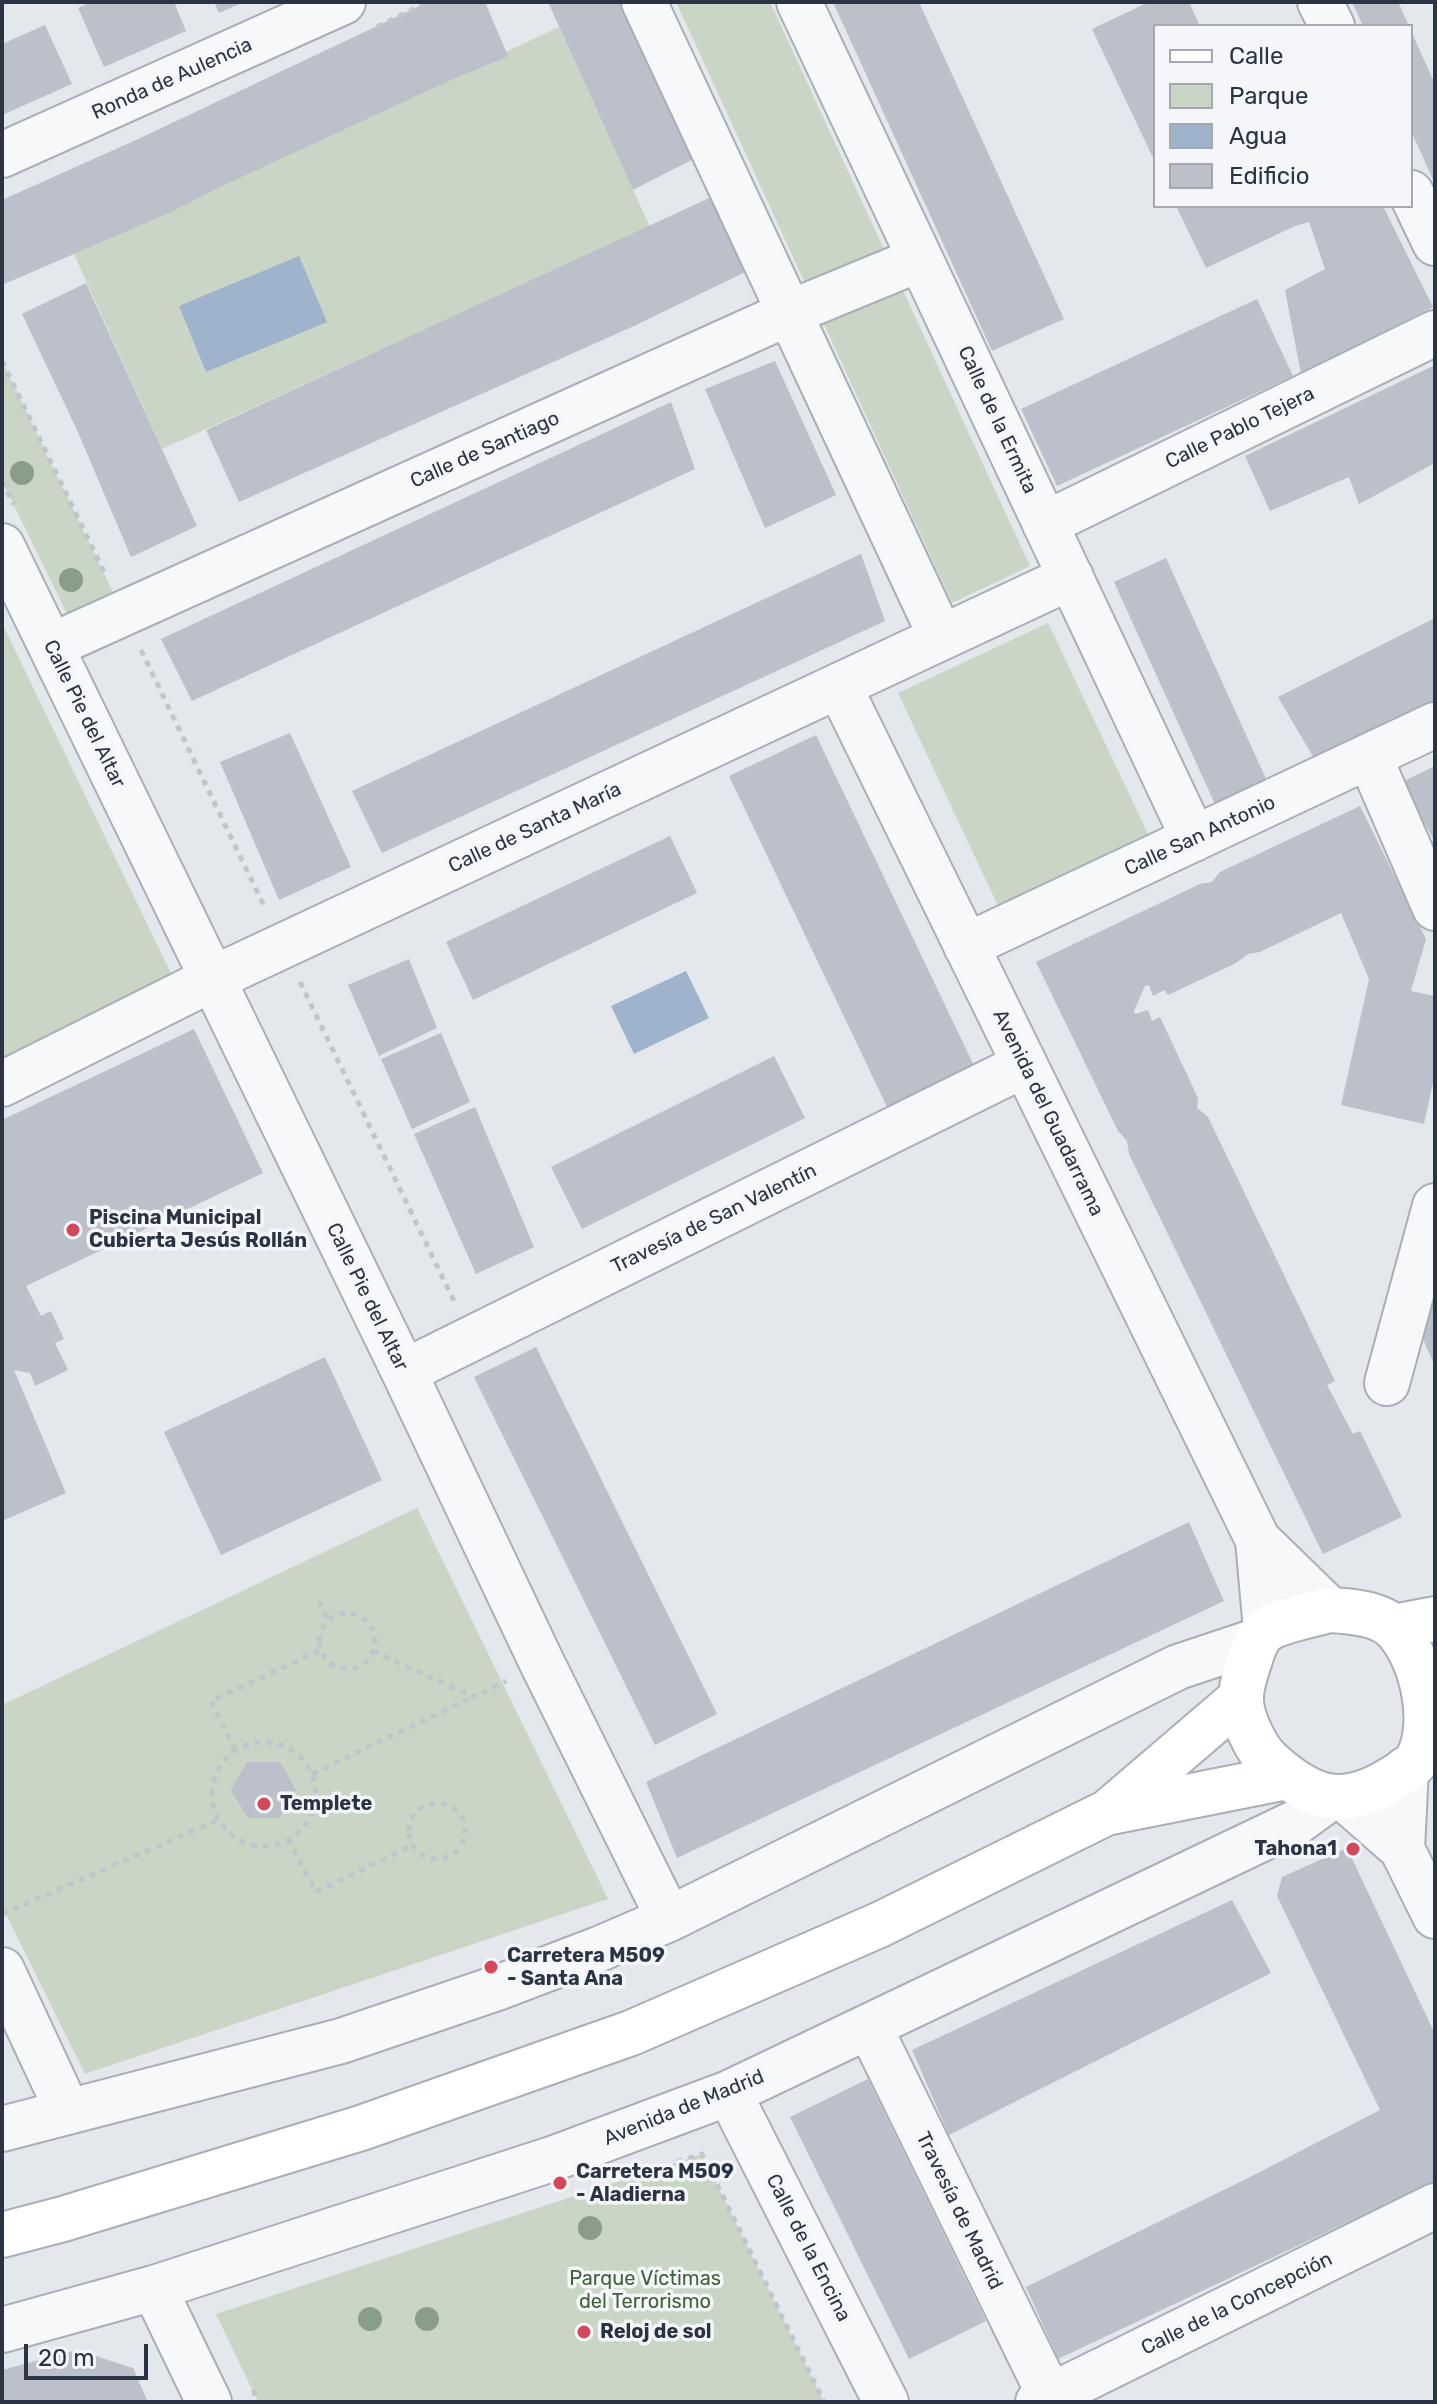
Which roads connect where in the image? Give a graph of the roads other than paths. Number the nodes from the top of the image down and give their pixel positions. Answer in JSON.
{"nodes":[{"id":1,"x":343,"y":2,"type":"edge"},
{"id":2,"x":644,"y":2,"type":"edge"},
{"id":3,"x":799,"y":2,"type":"edge"},
{"id":4,"x":1320,"y":2,"type":"edge"},
{"id":5,"x":1331,"y":24,"type":"edge"},
{"id":6,"x":2,"y":155,"type":"edge"},
{"id":7,"x":1413,"y":197,"type":"edge"},
{"id":8,"x":1435,"y":243,"type":"edge"},
{"id":9,"x":920,"y":259,"type":"junction"},
{"id":10,"x":789,"y":313,"type":"junction"},
{"id":11,"x":1435,"y":333,"type":"edge"},
{"id":12,"x":1045,"y":524,"type":"junction"},
{"id":13,"x":2,"y":546,"type":"edge"},
{"id":14,"x":1071,"y":577,"type":"junction"},
{"id":15,"x":941,"y":637,"type":"junction"},
{"id":16,"x":51,"y":646,"type":"junction"},
{"id":17,"x":839,"y":686,"type":"junction"},
{"id":18,"x":1435,"y":725,"type":"edge"},
{"id":19,"x":1369,"y":756,"type":"junction"},
{"id":20,"x":1194,"y":839,"type":"junction"},
{"id":21,"x":1435,"y":908,"type":"edge"},
{"id":22,"x":966,"y":946,"type":"junction"},
{"id":23,"x":212,"y":979,"type":"junction"},
{"id":24,"x":1024,"y":1065,"type":"junction"},
{"id":25,"x":2,"y":1084,"type":"edge"},
{"id":26,"x":1435,"y":1206,"type":"edge"},
{"id":27,"x":404,"y":1372,"type":"junction"},
{"id":28,"x":1387,"y":1383,"type":"dead end"},
{"id":29,"x":1258,"y":1540,"type":"junction"},
{"id":30,"x":1330,"y":1610,"type":"junction"},
{"id":31,"x":1435,"y":1619,"type":"edge"},
{"id":32,"x":1393,"y":1627,"type":"junction"},
{"id":33,"x":1261,"y":1636,"type":"junction"},
{"id":34,"x":1430,"y":1688,"type":"edge"},
{"id":35,"x":1240,"y":1699,"type":"junction"},
{"id":36,"x":1420,"y":1760,"type":"edge"},
{"id":37,"x":1287,"y":1777,"type":"junction"},
{"id":38,"x":1337,"y":1798,"type":"junction"},
{"id":39,"x":1106,"y":1813,"type":"junction"},
{"id":40,"x":1402,"y":1849,"type":"junction"},
{"id":41,"x":1435,"y":1916,"type":"edge"},
{"id":42,"x":669,"y":1919,"type":"junction"},
{"id":43,"x":2,"y":1970,"type":"edge"},
{"id":44,"x":869,"y":2026,"type":"junction"},
{"id":45,"x":729,"y":2093,"type":"junction"},
{"id":46,"x":68,"y":2112,"type":"junction"},
{"id":47,"x":2,"y":2129,"type":"edge"},
{"id":48,"x":1435,"y":2206,"type":"edge"},
{"id":49,"x":2,"y":2235,"type":"edge"},
{"id":50,"x":154,"y":2288,"type":"junction"},
{"id":51,"x":2,"y":2330,"type":"edge"},
{"id":52,"x":1044,"y":2399,"type":"edge"},
{"id":53,"x":209,"y":2402,"type":"edge"},
{"id":54,"x":886,"y":2402,"type":"edge"}],
"edges":[{"from":1,"to":6,"type":"street","name":"Ronda de Aulencia"},
{"from":2,"to":10,"type":"street"},
{"from":3,"to":9,"type":"street","name":"Calle de la Ermita"},
{"from":4,"to":5,"type":"street"},
{"from":7,"to":8,"type":"street"},
{"from":9,"to":10,"type":"street","name":"Calle de Santiago"},
{"from":9,"to":12,"type":"street","name":"Calle de la Ermita"},
{"from":10,"to":15,"type":"street"},
{"from":10,"to":16,"type":"street","name":"Calle de Santiago"},
{"from":11,"to":12,"type":"street","name":"Calle Pablo Tejera"},
{"from":12,"to":14,"type":"street","name":"Calle de la Ermita"},
{"from":13,"to":16,"type":"street","name":"Calle Pie del Altar"},
{"from":14,"to":15,"type":"street","name":"Calle de Santa María"},
{"from":14,"to":20,"type":"street","name":"Calle de la Ermita"},
{"from":15,"to":17,"type":"street","name":"Calle de Santa María"},
{"from":16,"to":23,"type":"street","name":"Calle Pie del Altar"},
{"from":17,"to":22,"type":"street","name":"Avenida del Guadarrama"},
{"from":17,"to":23,"type":"street","name":"Calle de Santa María"},
{"from":18,"to":19,"type":"street","name":"Calle San Antonio"},
{"from":19,"to":20,"type":"street","name":"Calle San Antonio"},
{"from":19,"to":21,"type":"street"},
{"from":20,"to":22,"type":"street","name":"Calle San Antonio"},
{"from":22,"to":24,"type":"street","name":"Avenida del Guadarrama"},
{"from":23,"to":25,"type":"street","name":"Calle de Santa María"},
{"from":23,"to":27,"type":"street","name":"Calle Pie del Altar"},
{"from":24,"to":27,"type":"street","name":"Travesía de San Valentín"},
{"from":24,"to":29,"type":"street","name":"Avenida del Guadarrama"},
{"from":26,"to":28,"type":"street"},
{"from":27,"to":42,"type":"street","name":"Calle Pie del Altar"},
{"from":29,"to":30,"type":"street","name":"Avenida del Guadarrama"},
{"from":29,"to":33,"type":"street","name":"Avenida del Guadarrama"},
{"from":30,"to":32,"type":"main road"},
{"from":30,"to":33,"type":"main road"},
{"from":31,"to":32,"type":"main road"},
{"from":32,"to":34,"type":"main road"},
{"from":33,"to":35,"type":"main road"},
{"from":33,"to":42,"type":"street"},
{"from":34,"to":36,"type":"main road"},
{"from":35,"to":37,"type":"main road"},
{"from":35,"to":39,"type":"main road"},
{"from":36,"to":38,"type":"main road"},
{"from":36,"to":40,"type":"street"},
{"from":37,"to":38,"type":"main road"},
{"from":37,"to":39,"type":"main road"},
{"from":38,"to":40,"type":"street"},
{"from":38,"to":44,"type":"street","name":"Avenida de Madrid"},
{"from":39,"to":49,"type":"main road"},
{"from":40,"to":41,"type":"street"},
{"from":42,"to":46,"type":"street"},
{"from":43,"to":46,"type":"street"},
{"from":44,"to":45,"type":"street","name":"Avenida de Madrid"},
{"from":44,"to":52,"type":"street","name":"Travesía de Madrid"},
{"from":45,"to":50,"type":"street","name":"Avenida de Madrid"},
{"from":45,"to":54,"type":"street","name":"Calle de la Encina"},
{"from":46,"to":47,"type":"street"},
{"from":48,"to":52,"type":"street","name":"Calle de la Concepción"},
{"from":50,"to":51,"type":"street","name":"Avenida de Madrid"},
{"from":50,"to":53,"type":"street"}]}
